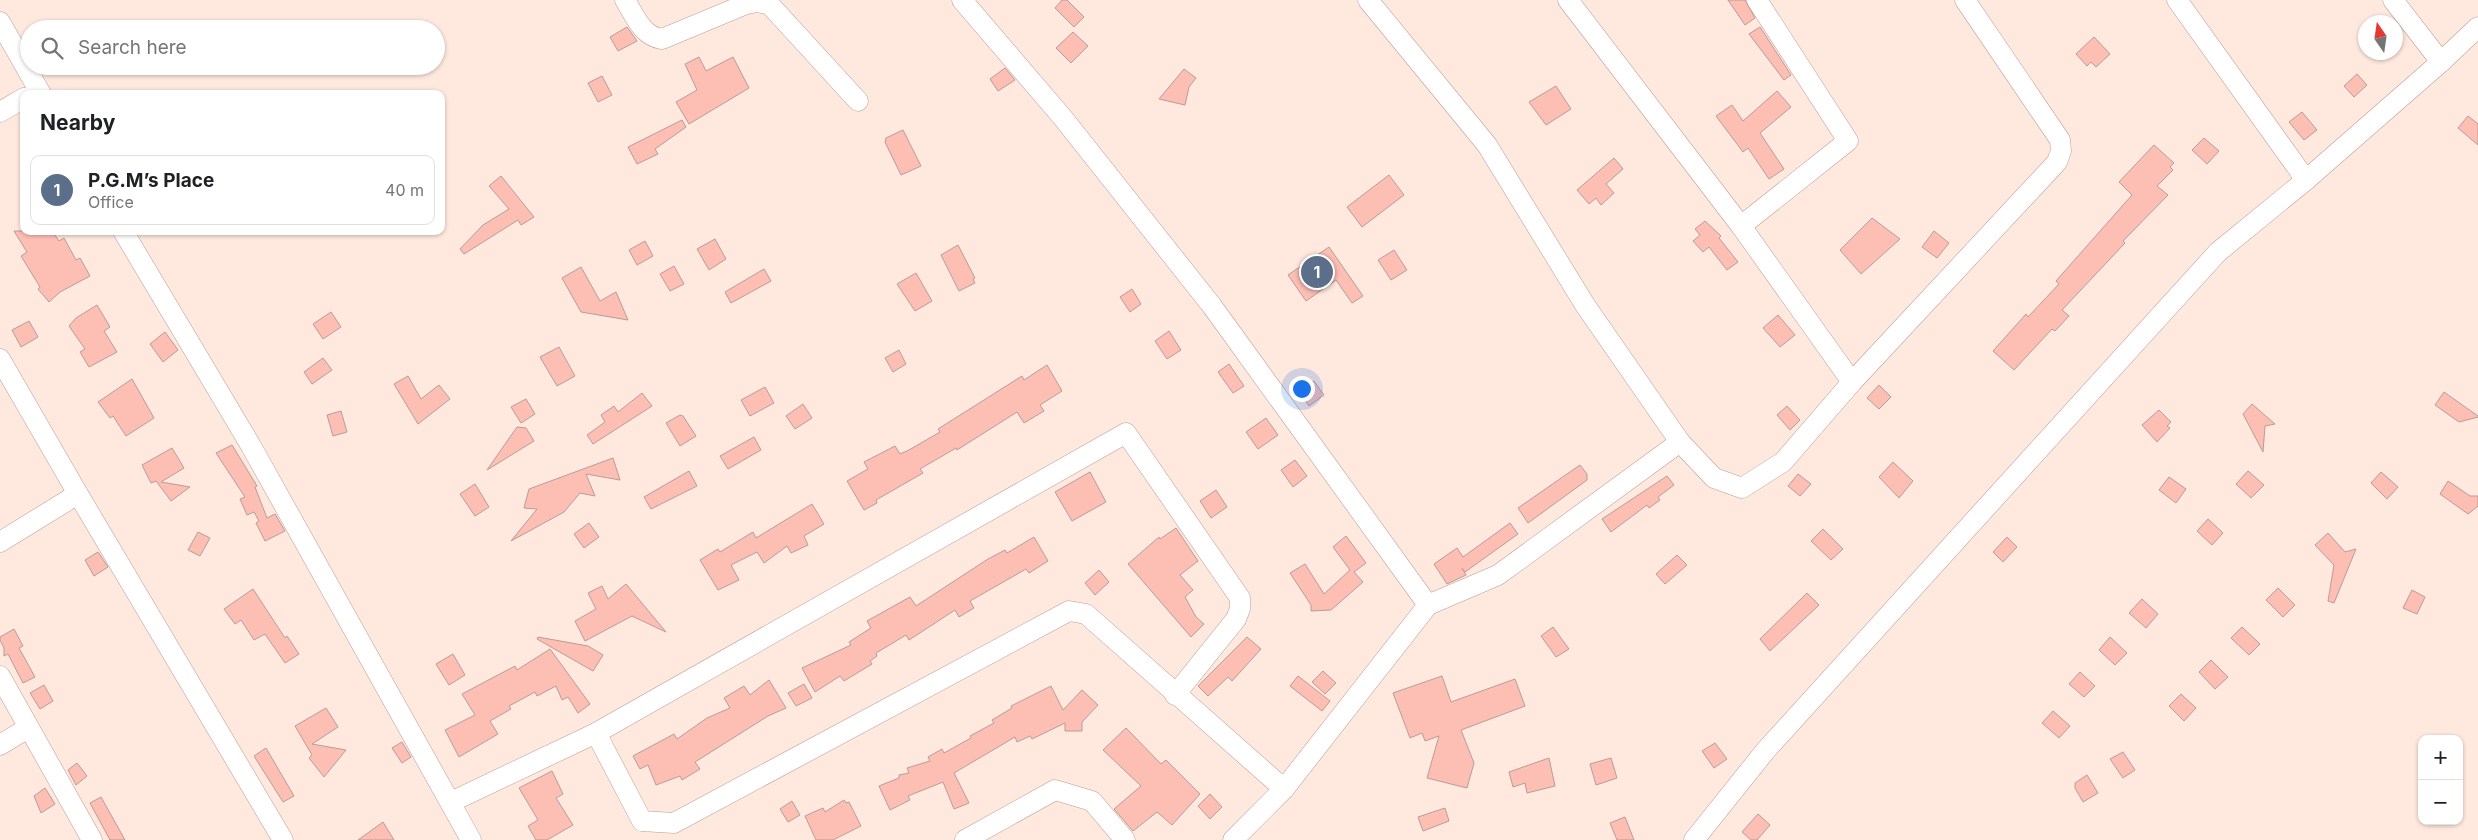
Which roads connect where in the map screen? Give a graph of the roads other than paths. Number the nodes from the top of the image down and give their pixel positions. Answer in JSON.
{"nodes":[{"id":1,"x":626,"y":0,"type":"edge"},
{"id":2,"x":962,"y":0,"type":"edge"},
{"id":3,"x":1368,"y":0,"type":"edge"},
{"id":4,"x":1568,"y":0,"type":"edge"},
{"id":5,"x":1757,"y":0,"type":"edge"},
{"id":6,"x":1966,"y":0,"type":"edge"},
{"id":7,"x":2177,"y":0,"type":"edge"},
{"id":8,"x":2393,"y":0,"type":"edge"},
{"id":9,"x":0,"y":22,"type":"edge"},
{"id":10,"x":2478,"y":27,"type":"edge"},
{"id":11,"x":2441,"y":62,"type":"junction"},
{"id":12,"x":20,"y":64,"type":"edge"},
{"id":13,"x":25,"y":75,"type":"edge"},
{"id":14,"x":32,"y":90,"type":"edge"},
{"id":15,"x":20,"y":101,"type":"edge"},
{"id":16,"x":858,"y":101,"type":"dead end"},
{"id":17,"x":0,"y":112,"type":"edge"},
{"id":18,"x":2306,"y":180,"type":"junction"},
{"id":19,"x":1742,"y":226,"type":"junction"},
{"id":20,"x":126,"y":235,"type":"edge"},
{"id":21,"x":0,"y":359,"type":"edge"},
{"id":22,"x":1852,"y":382,"type":"junction"},
{"id":23,"x":1680,"y":442,"type":"junction"},
{"id":24,"x":78,"y":494,"type":"junction"},
{"id":25,"x":0,"y":542,"type":"edge"},
{"id":26,"x":1428,"y":606,"type":"junction"},
{"id":27,"x":0,"y":676,"type":"edge"},
{"id":28,"x":1175,"y":695,"type":"junction"},
{"id":29,"x":28,"y":728,"type":"junction"},
{"id":30,"x":596,"y":733,"type":"junction"},
{"id":31,"x":0,"y":746,"type":"edge"},
{"id":32,"x":1284,"y":789,"type":"junction"},
{"id":33,"x":451,"y":802,"type":"junction"},
{"id":34,"x":92,"y":840,"type":"edge"},
{"id":35,"x":283,"y":840,"type":"edge"},
{"id":36,"x":471,"y":840,"type":"edge"},
{"id":37,"x":965,"y":840,"type":"edge"},
{"id":38,"x":1124,"y":840,"type":"edge"},
{"id":39,"x":1234,"y":840,"type":"edge"},
{"id":40,"x":1694,"y":840,"type":"edge"}],
"edges":[{"from":1,"to":16,"type":"street"},
{"from":2,"to":26,"type":"street"},
{"from":3,"to":23,"type":"street"},
{"from":4,"to":19,"type":"street"},
{"from":5,"to":19,"type":"street"},
{"from":6,"to":22,"type":"street"},
{"from":7,"to":18,"type":"street"},
{"from":8,"to":11,"type":"street"},
{"from":9,"to":12,"type":"street"},
{"from":10,"to":11,"type":"street"},
{"from":11,"to":18,"type":"street"},
{"from":13,"to":14,"type":"street"},
{"from":15,"to":17,"type":"street"},
{"from":18,"to":40,"type":"street"},
{"from":19,"to":22,"type":"street"},
{"from":20,"to":33,"type":"street"},
{"from":21,"to":24,"type":"street"},
{"from":22,"to":23,"type":"street"},
{"from":23,"to":26,"type":"street"},
{"from":24,"to":25,"type":"street"},
{"from":24,"to":35,"type":"street"},
{"from":26,"to":32,"type":"street"},
{"from":27,"to":29,"type":"street"},
{"from":28,"to":30,"type":"street"},
{"from":28,"to":30,"type":"street"},
{"from":28,"to":32,"type":"street"},
{"from":29,"to":31,"type":"street"},
{"from":29,"to":34,"type":"street"},
{"from":30,"to":33,"type":"street"},
{"from":32,"to":39,"type":"street"},
{"from":33,"to":36,"type":"street"},
{"from":37,"to":38,"type":"street"}]}
